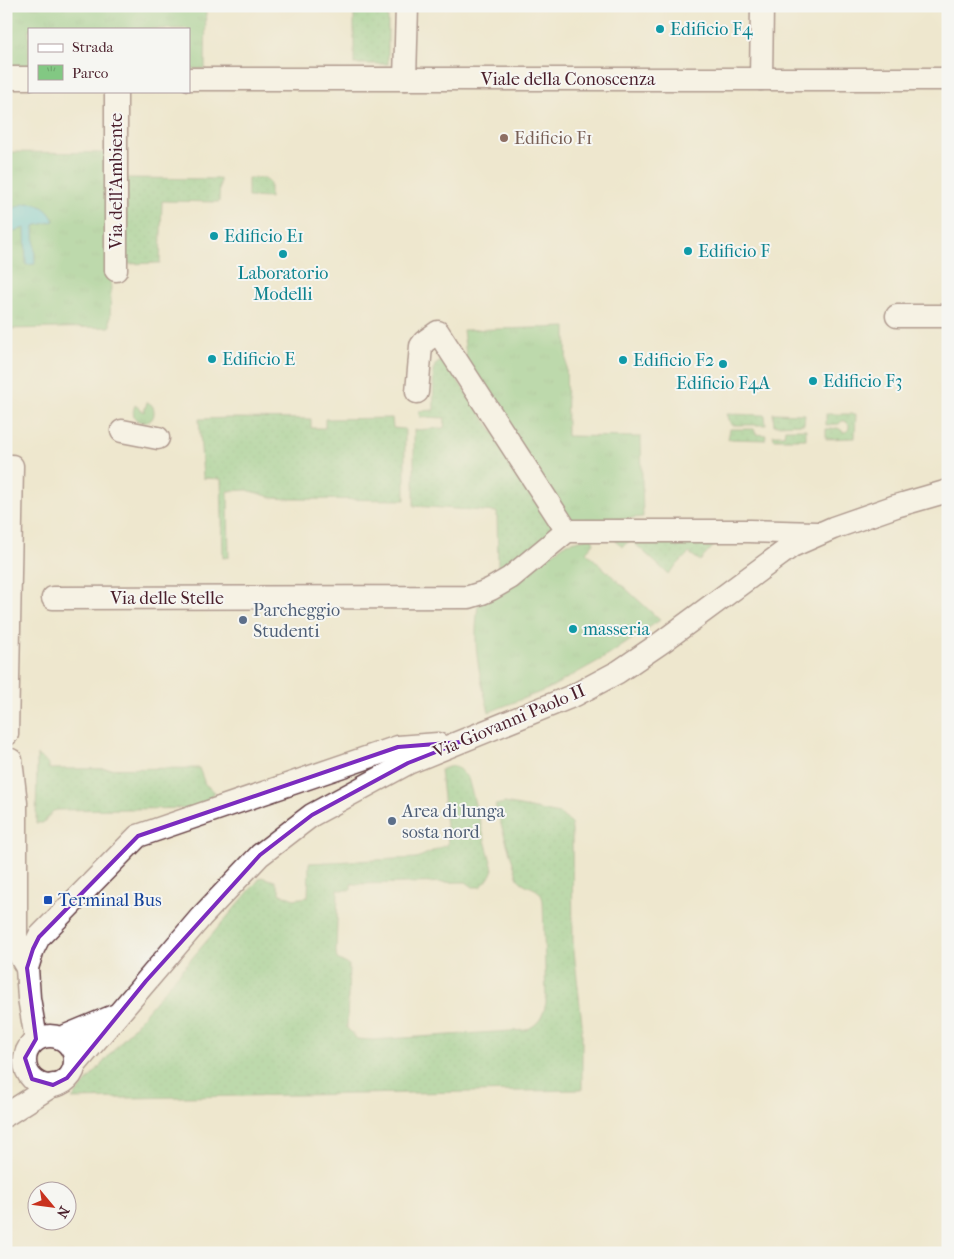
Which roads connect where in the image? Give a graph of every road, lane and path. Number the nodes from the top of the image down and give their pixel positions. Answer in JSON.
{"nodes":[{"id":1,"x":407,"y":6,"type":"edge"},
{"id":2,"x":762,"y":6,"type":"edge"},
{"id":3,"x":6,"y":78,"type":"edge"},
{"id":4,"x":28,"y":78,"type":"edge"},
{"id":5,"x":190,"y":79,"type":"edge"},
{"id":6,"x":405,"y":79,"type":"junction"},
{"id":7,"x":761,"y":79,"type":"junction"},
{"id":8,"x":948,"y":79,"type":"edge"},
{"id":9,"x":116,"y":92,"type":"edge"},
{"id":10,"x":116,"y":270,"type":"dead end"},
{"id":11,"x":897,"y":316,"type":"dead end"},
{"id":12,"x":948,"y":316,"type":"edge"},
{"id":13,"x":417,"y":392,"type":"dead end"},
{"id":14,"x":122,"y":431,"type":"dead end"},
{"id":15,"x":158,"y":438,"type":"dead end"},
{"id":16,"x":9,"y":466,"type":"edge"},
{"id":17,"x":948,"y":492,"type":"edge"},
{"id":18,"x":567,"y":531,"type":"junction"},
{"id":19,"x":822,"y":533,"type":"junction"},
{"id":20,"x":8,"y":598,"type":"edge"},
{"id":21,"x":53,"y":598,"type":"dead end"},
{"id":22,"x":7,"y":734,"type":"edge"},
{"id":23,"x":461,"y":742,"type":"junction"},
{"id":24,"x":8,"y":760,"type":"edge"},
{"id":25,"x":27,"y":968,"type":"junction"},
{"id":26,"x":117,"y":1015,"type":"junction"},
{"id":27,"x":61,"y":1038,"type":"junction"},
{"id":28,"x":36,"y":1039,"type":"junction"},
{"id":29,"x":75,"y":1065,"type":"junction"},
{"id":30,"x":16,"y":1067,"type":"edge"},
{"id":31,"x":54,"y":1086,"type":"junction"},
{"id":32,"x":6,"y":1115,"type":"edge"}],
"edges":[{"from":1,"to":6,"type":"street"},
{"from":2,"to":7,"type":"street"},
{"from":3,"to":4,"type":"street"},
{"from":5,"to":6,"type":"street","name":"Viale della Conoscenza"},
{"from":6,"to":7,"type":"street","name":"Viale della Conoscenza"},
{"from":7,"to":8,"type":"street","name":"Viale della Conoscenza"},
{"from":9,"to":10,"type":"street","name":"Via dell'Ambiente"},
{"from":11,"to":12,"type":"street"},
{"from":13,"to":18,"type":"street"},
{"from":14,"to":15,"type":"street"},
{"from":16,"to":20,"type":"street"},
{"from":17,"to":19,"type":"street","name":"Via Giovanni Paolo II"},
{"from":18,"to":19,"type":"street"},
{"from":18,"to":21,"type":"street","name":"Via delle Stelle"},
{"from":19,"to":23,"type":"street","name":"Via Giovanni Paolo II"},
{"from":20,"to":22,"type":"street"},
{"from":22,"to":24,"type":"street"},
{"from":23,"to":25,"type":"street"},
{"from":23,"to":26,"type":"street","name":"Via Giovanni Paolo II"},
{"from":24,"to":25,"type":"street"},
{"from":25,"to":28,"type":"street"},
{"from":26,"to":27,"type":"street","name":"Via Giovanni Paolo II"},
{"from":26,"to":29,"type":"street","name":"Via Giovanni Paolo II"},
{"from":27,"to":28,"type":"street"},
{"from":27,"to":29,"type":"street"},
{"from":28,"to":30,"type":"street"},
{"from":29,"to":31,"type":"street"},
{"from":30,"to":31,"type":"street"},
{"from":31,"to":32,"type":"street"}]}
